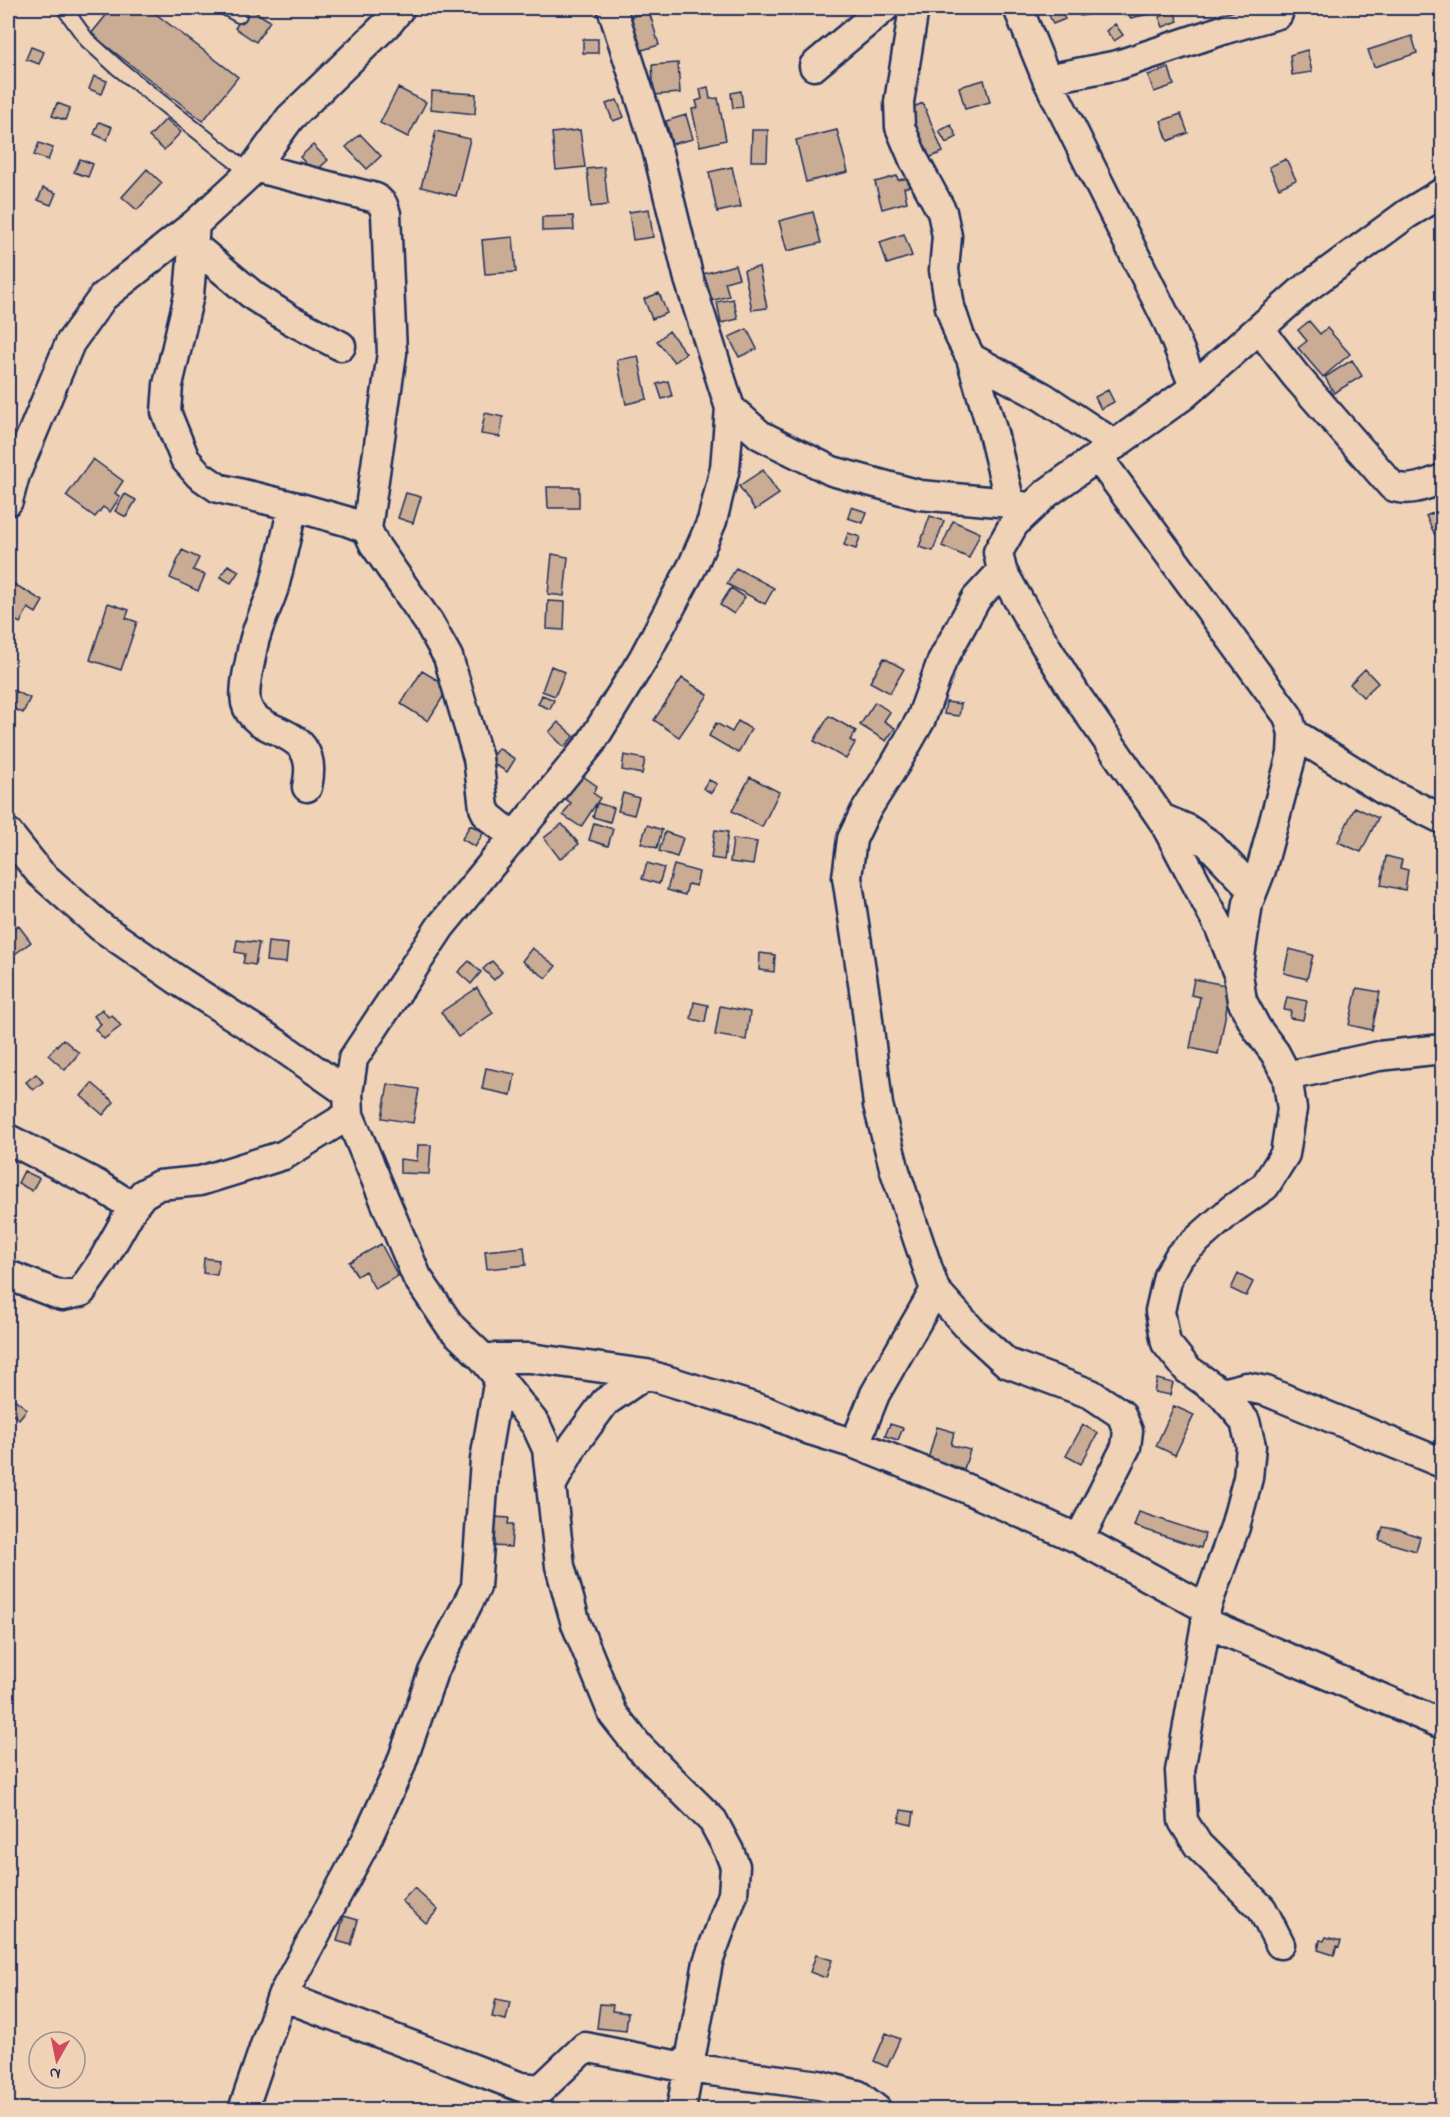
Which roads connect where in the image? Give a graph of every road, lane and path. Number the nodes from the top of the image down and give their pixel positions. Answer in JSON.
{"nodes":[{"id":1,"x":64,"y":8,"type":"edge"},
{"id":2,"x":226,"y":8,"type":"edge"},
{"id":3,"x":400,"y":8,"type":"edge"},
{"id":4,"x":612,"y":8,"type":"edge"},
{"id":5,"x":884,"y":8,"type":"edge"},
{"id":6,"x":914,"y":8,"type":"edge"},
{"id":7,"x":1018,"y":8,"type":"edge"},
{"id":8,"x":1278,"y":14,"type":"dead end"},
{"id":9,"x":239,"y":15,"type":"dead end"},
{"id":10,"x":814,"y":66,"type":"dead end"},
{"id":11,"x":1047,"y":79,"type":"junction"},
{"id":12,"x":252,"y":170,"type":"junction"},
{"id":13,"x":1443,"y":193,"type":"edge"},
{"id":14,"x":194,"y":234,"type":"junction"},
{"id":15,"x":1261,"y":328,"type":"junction"},
{"id":16,"x":341,"y":346,"type":"dead end"},
{"id":17,"x":971,"y":358,"type":"junction"},
{"id":18,"x":1194,"y":386,"type":"junction"},
{"id":19,"x":730,"y":408,"type":"junction"},
{"id":20,"x":1107,"y":451,"type":"junction"},
{"id":21,"x":1443,"y":479,"type":"edge"},
{"id":22,"x":8,"y":501,"type":"edge"},
{"id":23,"x":293,"y":506,"type":"junction"},
{"id":24,"x":1021,"y":506,"type":"junction"},
{"id":25,"x":367,"y":529,"type":"junction"},
{"id":26,"x":1002,"y":571,"type":"junction"},
{"id":27,"x":1293,"y":733,"type":"junction"},
{"id":28,"x":307,"y":787,"type":"dead end"},
{"id":29,"x":1161,"y":818,"type":"junction"},
{"id":30,"x":1443,"y":819,"type":"edge"},
{"id":31,"x":8,"y":833,"type":"edge"},
{"id":32,"x":514,"y":837,"type":"junction"},
{"id":33,"x":1253,"y":890,"type":"junction"},
{"id":34,"x":1238,"y":974,"type":"junction"},
{"id":35,"x":1443,"y":1049,"type":"edge"},
{"id":36,"x":1287,"y":1076,"type":"junction"},
{"id":37,"x":348,"y":1104,"type":"junction"},
{"id":38,"x":8,"y":1139,"type":"edge"},
{"id":39,"x":133,"y":1207,"type":"junction"},
{"id":40,"x":8,"y":1275,"type":"edge"},
{"id":41,"x":935,"y":1290,"type":"junction"},
{"id":42,"x":491,"y":1368,"type":"junction"},
{"id":43,"x":646,"y":1374,"type":"junction"},
{"id":44,"x":1221,"y":1393,"type":"junction"},
{"id":45,"x":855,"y":1444,"type":"junction"},
{"id":46,"x":1443,"y":1462,"type":"edge"},
{"id":47,"x":551,"y":1486,"type":"junction"},
{"id":48,"x":1079,"y":1539,"type":"junction"},
{"id":49,"x":1206,"y":1616,"type":"junction"},
{"id":50,"x":1443,"y":1724,"type":"edge"},
{"id":51,"x":1280,"y":1944,"type":"dead end"},
{"id":52,"x":282,"y":1996,"type":"junction"},
{"id":53,"x":688,"y":2068,"type":"junction"},
{"id":54,"x":243,"y":2109,"type":"edge"},
{"id":55,"x":681,"y":2109,"type":"edge"},
{"id":56,"x":877,"y":2109,"type":"edge"}],
"edges":[{"from":1,"to":12,"type":"lane"},
{"from":2,"to":9,"type":"lane"},
{"from":3,"to":12,"type":"street"},
{"from":4,"to":19,"type":"street"},
{"from":5,"to":10,"type":"street"},
{"from":6,"to":17,"type":"street"},
{"from":7,"to":11,"type":"street"},
{"from":8,"to":11,"type":"street"},
{"from":11,"to":18,"type":"street"},
{"from":12,"to":14,"type":"street"},
{"from":12,"to":25,"type":"street"},
{"from":13,"to":15,"type":"street"},
{"from":14,"to":16,"type":"street"},
{"from":14,"to":22,"type":"street"},
{"from":14,"to":23,"type":"street"},
{"from":15,"to":18,"type":"street"},
{"from":15,"to":21,"type":"street"},
{"from":17,"to":20,"type":"street"},
{"from":17,"to":24,"type":"street"},
{"from":18,"to":20,"type":"street"},
{"from":19,"to":24,"type":"street"},
{"from":19,"to":32,"type":"street"},
{"from":20,"to":24,"type":"street"},
{"from":20,"to":27,"type":"street"},
{"from":23,"to":25,"type":"street"},
{"from":23,"to":28,"type":"street"},
{"from":24,"to":26,"type":"street"},
{"from":25,"to":32,"type":"street"},
{"from":26,"to":29,"type":"street"},
{"from":26,"to":41,"type":"street"},
{"from":27,"to":30,"type":"street"},
{"from":27,"to":33,"type":"street"},
{"from":29,"to":33,"type":"street"},
{"from":29,"to":34,"type":"street"},
{"from":31,"to":37,"type":"street"},
{"from":32,"to":37,"type":"street"},
{"from":33,"to":34,"type":"street"},
{"from":34,"to":36,"type":"street"},
{"from":35,"to":36,"type":"street"},
{"from":36,"to":44,"type":"street"},
{"from":37,"to":39,"type":"street"},
{"from":37,"to":42,"type":"street"},
{"from":38,"to":39,"type":"street"},
{"from":39,"to":40,"type":"street"},
{"from":41,"to":45,"type":"street"},
{"from":41,"to":48,"type":"street"},
{"from":42,"to":43,"type":"street"},
{"from":42,"to":47,"type":"street"},
{"from":42,"to":52,"type":"street"},
{"from":43,"to":45,"type":"street"},
{"from":43,"to":47,"type":"street"},
{"from":44,"to":46,"type":"street"},
{"from":44,"to":49,"type":"street"},
{"from":45,"to":48,"type":"street"},
{"from":47,"to":53,"type":"street"},
{"from":48,"to":49,"type":"street"},
{"from":49,"to":50,"type":"street"},
{"from":49,"to":51,"type":"street"},
{"from":52,"to":53,"type":"street"},
{"from":52,"to":54,"type":"street"},
{"from":53,"to":55,"type":"street"},
{"from":53,"to":56,"type":"street"}]}
